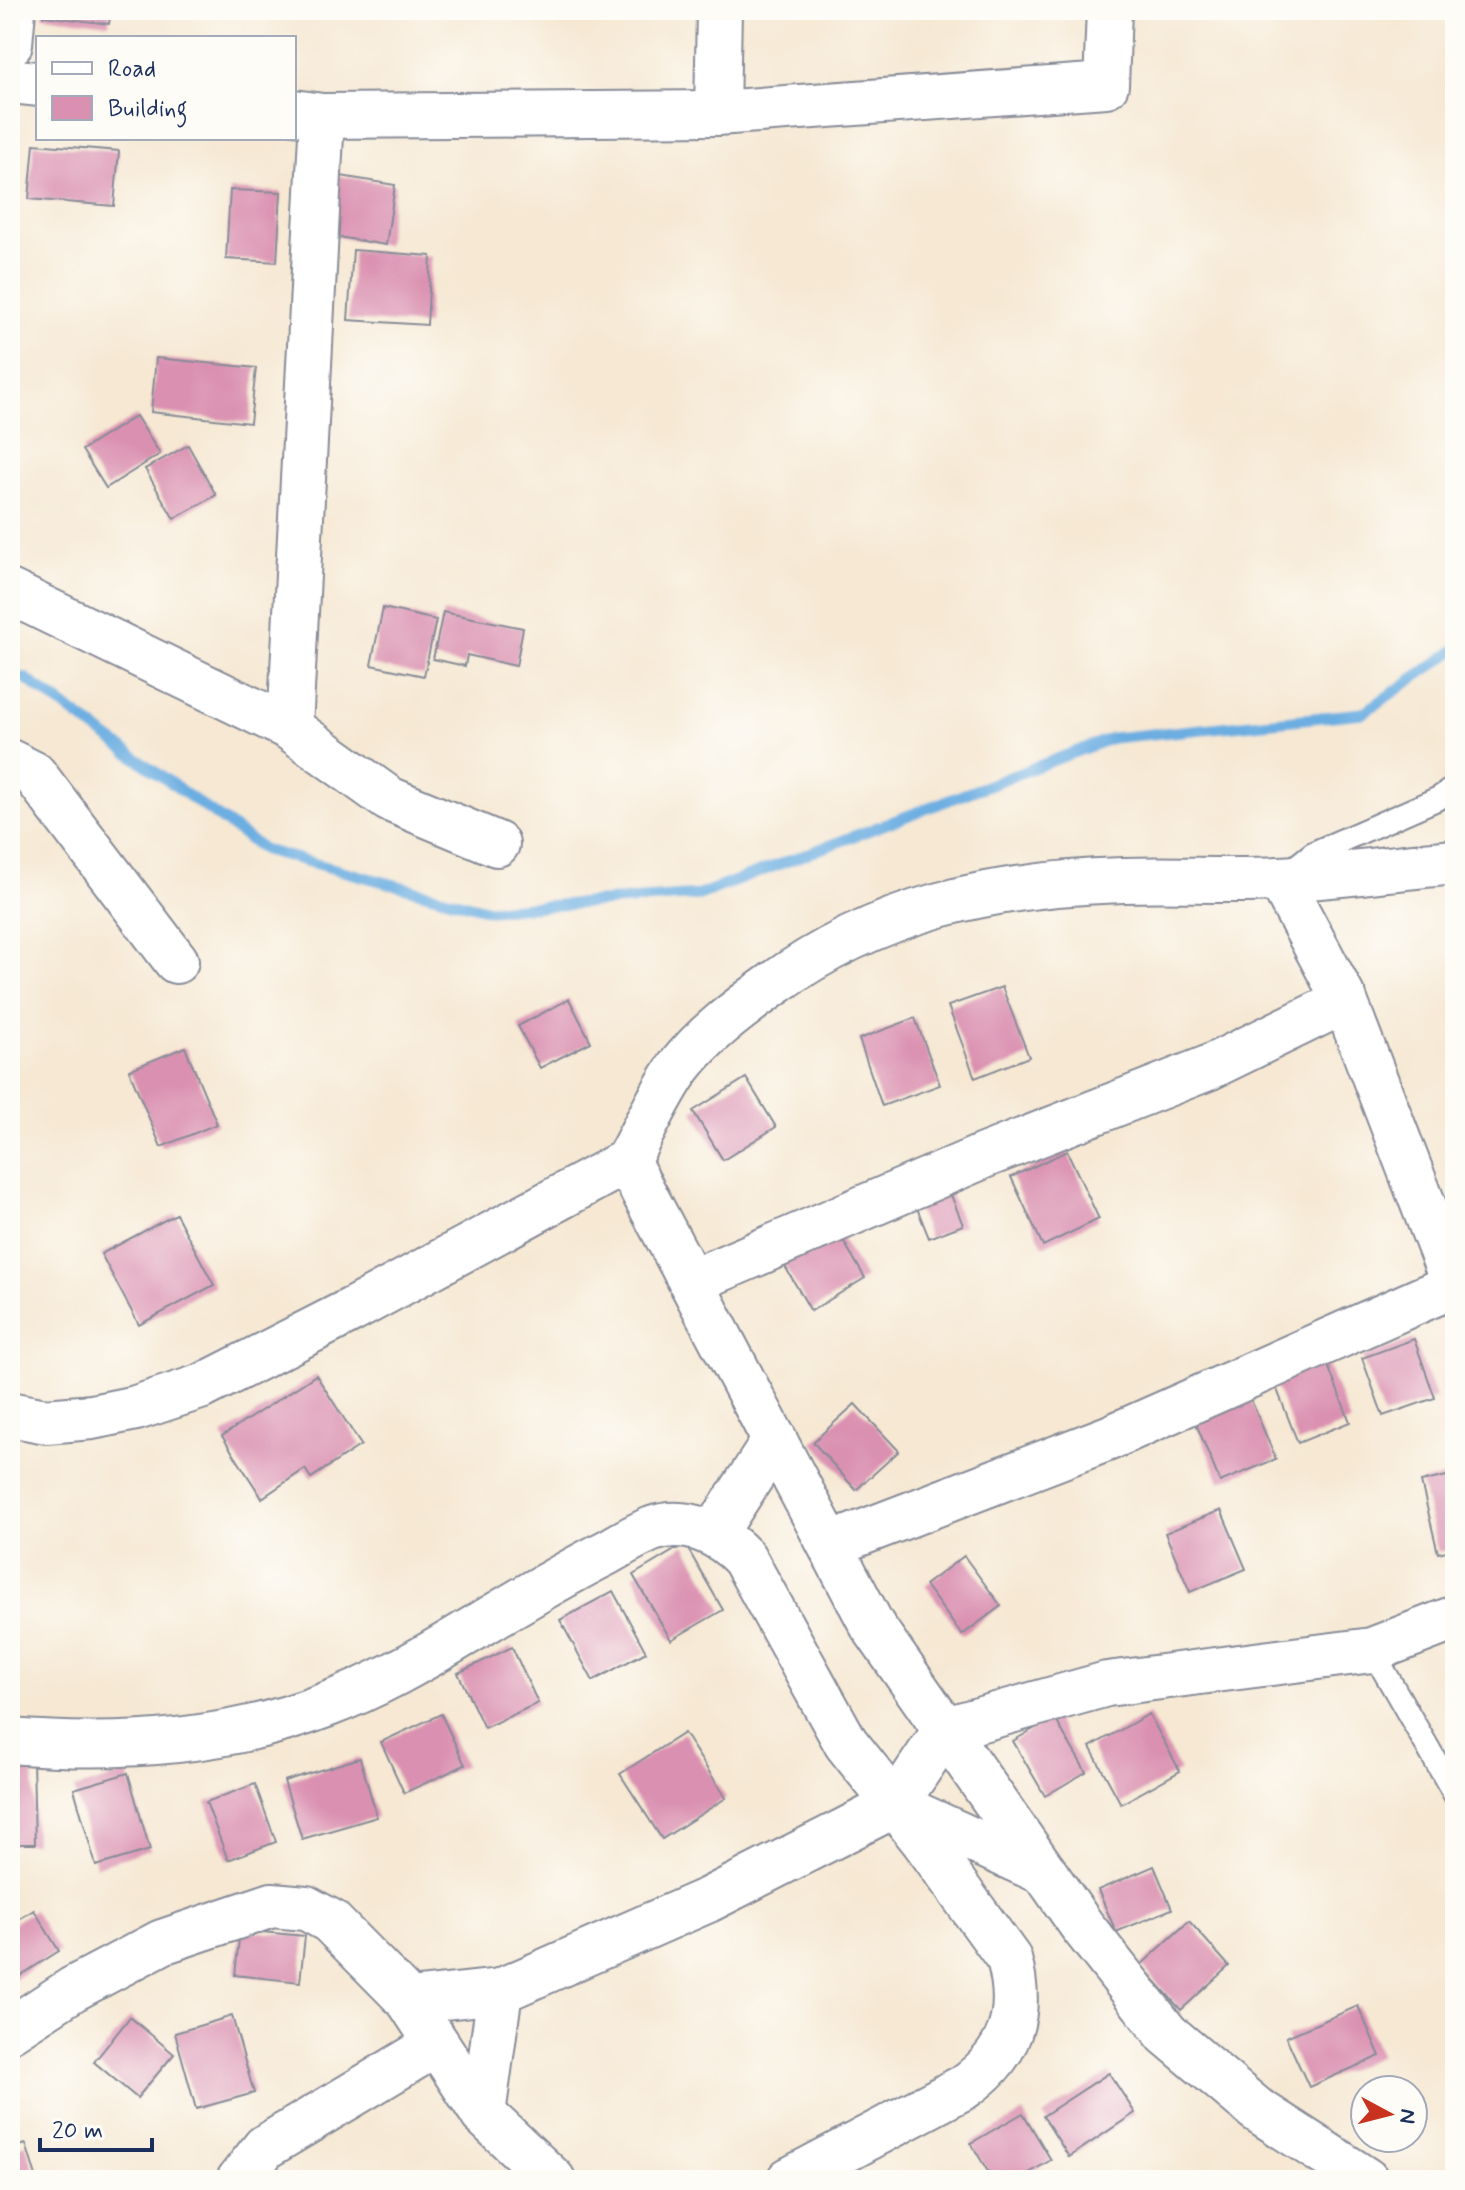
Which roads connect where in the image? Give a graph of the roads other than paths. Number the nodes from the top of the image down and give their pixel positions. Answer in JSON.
{"nodes":[{"id":1,"x":13,"y":10,"type":"edge"},
{"id":2,"x":719,"y":10,"type":"edge"},
{"id":3,"x":1109,"y":10,"type":"edge"},
{"id":4,"x":10,"y":44,"type":"edge"},
{"id":5,"x":10,"y":81,"type":"edge"},
{"id":6,"x":36,"y":84,"type":"edge"},
{"id":7,"x":717,"y":113,"type":"junction"},
{"id":8,"x":308,"y":114,"type":"edge"},
{"id":9,"x":10,"y":592,"type":"edge"},
{"id":10,"x":290,"y":728,"type":"junction"},
{"id":11,"x":10,"y":762,"type":"edge"},
{"id":12,"x":1455,"y":787,"type":"edge"},
{"id":13,"x":497,"y":844,"type":"dead end"},
{"id":14,"x":1455,"y":862,"type":"edge"},
{"id":15,"x":1280,"y":879,"type":"junction"},
{"id":16,"x":176,"y":961,"type":"dead end"},
{"id":17,"x":1345,"y":1001,"type":"junction"},
{"id":18,"x":627,"y":1161,"type":"junction"},
{"id":19,"x":691,"y":1282,"type":"junction"},
{"id":20,"x":1455,"y":1286,"type":"edge"},
{"id":21,"x":10,"y":1414,"type":"edge"},
{"id":22,"x":775,"y":1440,"type":"junction"},
{"id":23,"x":714,"y":1534,"type":"junction"},
{"id":24,"x":830,"y":1545,"type":"junction"},
{"id":25,"x":1455,"y":1618,"type":"edge"},
{"id":26,"x":1372,"y":1650,"type":"junction"},
{"id":27,"x":946,"y":1729,"type":"junction"},
{"id":28,"x":10,"y":1741,"type":"edge"},
{"id":29,"x":1455,"y":1795,"type":"edge"},
{"id":30,"x":895,"y":1805,"type":"junction"},
{"id":31,"x":1045,"y":1873,"type":"junction"},
{"id":32,"x":500,"y":1991,"type":"junction"},
{"id":33,"x":409,"y":2001,"type":"junction"},
{"id":34,"x":10,"y":2030,"type":"edge"},
{"id":35,"x":437,"y":2044,"type":"junction"},
{"id":36,"x":483,"y":2114,"type":"junction"},
{"id":37,"x":1362,"y":2179,"type":"edge"},
{"id":38,"x":239,"y":2180,"type":"edge"},
{"id":39,"x":553,"y":2180,"type":"edge"},
{"id":40,"x":789,"y":2180,"type":"edge"}],
"edges":[{"from":1,"to":4,"type":"street"},
{"from":2,"to":7,"type":"street"},
{"from":3,"to":7,"type":"street"},
{"from":5,"to":6,"type":"street"},
{"from":7,"to":8,"type":"street"},
{"from":8,"to":10,"type":"street"},
{"from":9,"to":10,"type":"street"},
{"from":10,"to":13,"type":"street"},
{"from":11,"to":16,"type":"street"},
{"from":12,"to":15,"type":"lane"},
{"from":14,"to":15,"type":"street"},
{"from":15,"to":17,"type":"street"},
{"from":15,"to":18,"type":"street"},
{"from":17,"to":19,"type":"street"},
{"from":17,"to":20,"type":"street"},
{"from":18,"to":19,"type":"street"},
{"from":18,"to":21,"type":"street"},
{"from":19,"to":22,"type":"street"},
{"from":20,"to":24,"type":"street"},
{"from":22,"to":23,"type":"street"},
{"from":22,"to":24,"type":"street"},
{"from":23,"to":28,"type":"street"},
{"from":23,"to":30,"type":"street"},
{"from":24,"to":27,"type":"street"},
{"from":25,"to":26,"type":"street"},
{"from":26,"to":27,"type":"street"},
{"from":26,"to":29,"type":"lane"},
{"from":27,"to":30,"type":"street"},
{"from":27,"to":31,"type":"street"},
{"from":30,"to":31,"type":"street"},
{"from":30,"to":32,"type":"street"},
{"from":30,"to":40,"type":"street"},
{"from":31,"to":37,"type":"street"},
{"from":32,"to":33,"type":"street"},
{"from":32,"to":36,"type":"street"},
{"from":33,"to":34,"type":"street"},
{"from":33,"to":35,"type":"street"},
{"from":35,"to":36,"type":"street"},
{"from":35,"to":38,"type":"street"},
{"from":36,"to":39,"type":"street"}]}
